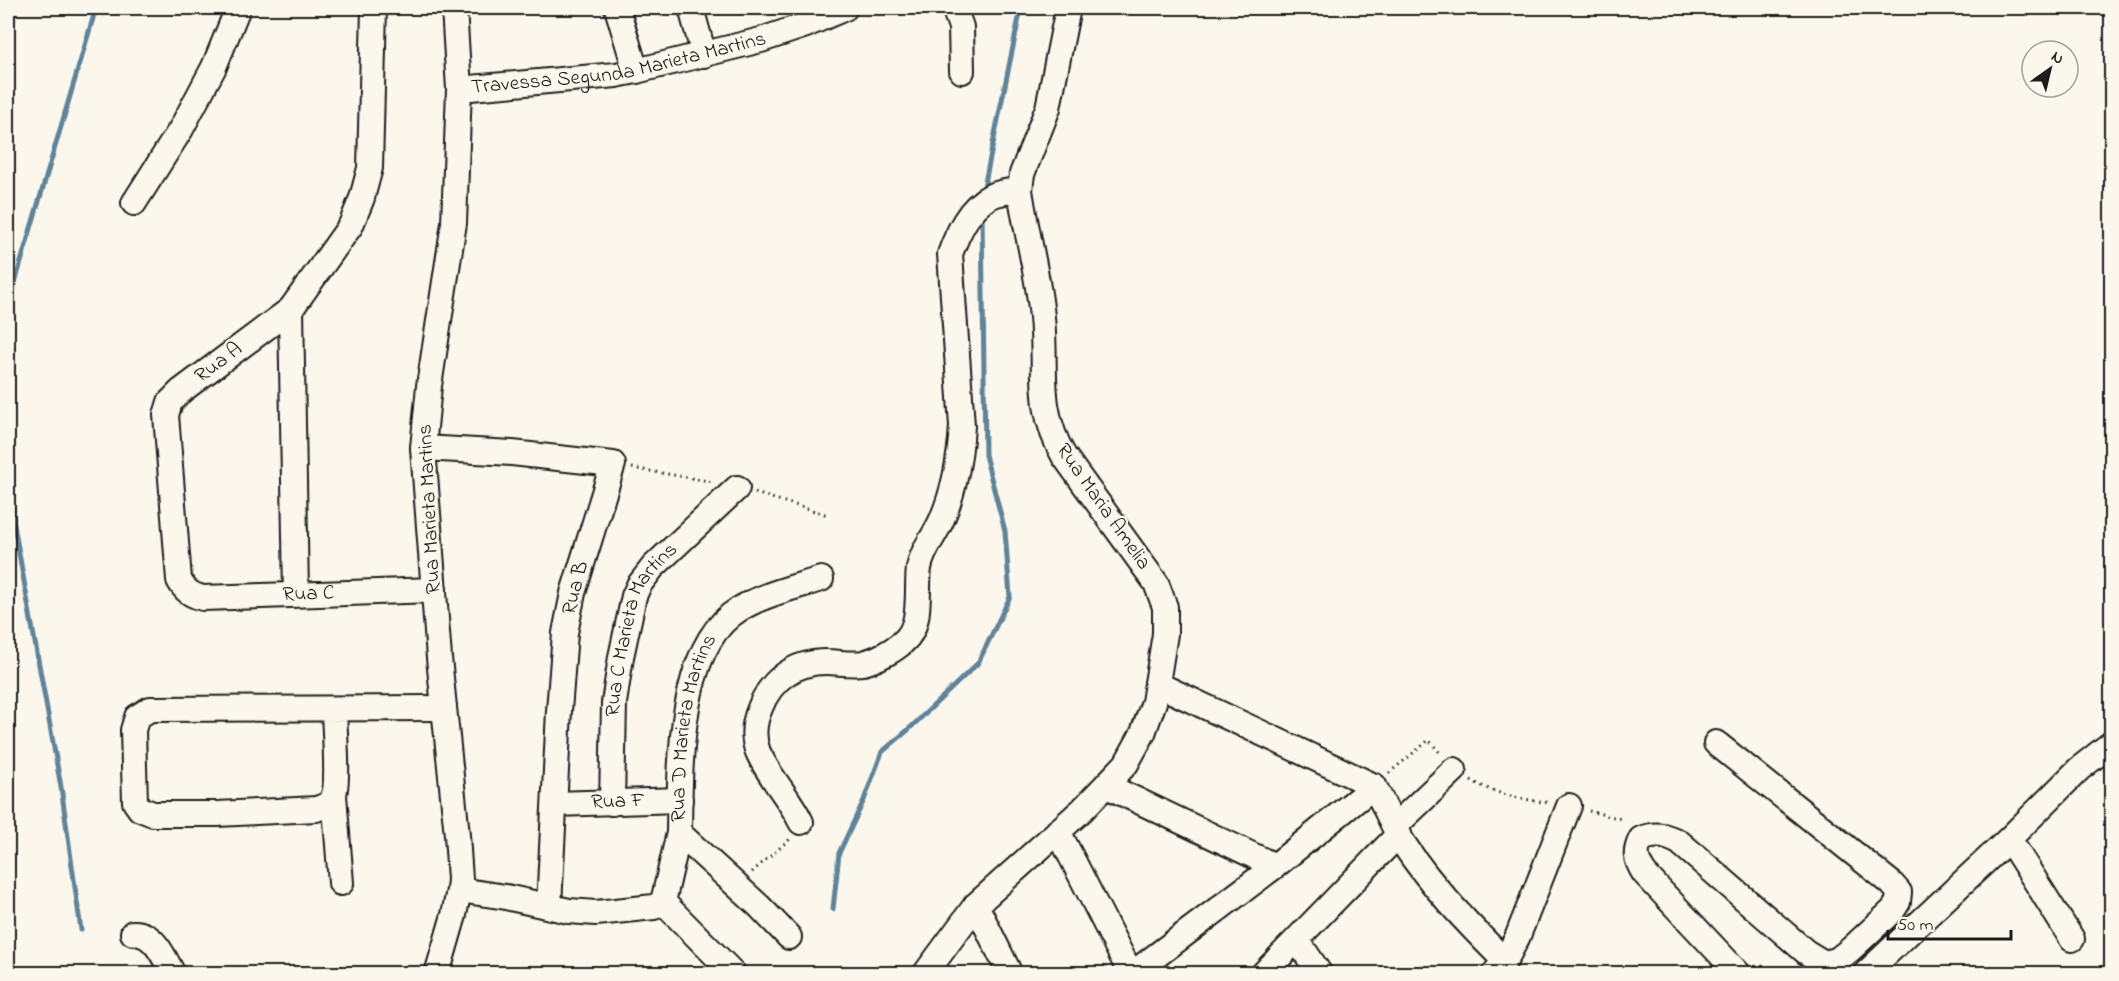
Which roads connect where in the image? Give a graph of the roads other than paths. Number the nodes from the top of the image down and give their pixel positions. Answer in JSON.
{"nodes":[{"id":1,"x":238,"y":8,"type":"edge"},
{"id":2,"x":374,"y":8,"type":"edge"},
{"id":3,"x":454,"y":8,"type":"edge"},
{"id":4,"x":617,"y":8,"type":"edge"},
{"id":5,"x":691,"y":8,"type":"edge"},
{"id":6,"x":845,"y":8,"type":"edge"},
{"id":7,"x":954,"y":8,"type":"edge"},
{"id":8,"x":1068,"y":8,"type":"edge"},
{"id":9,"x":818,"y":13,"type":"edge"},
{"id":10,"x":704,"y":55,"type":"junction"},
{"id":11,"x":636,"y":71,"type":"junction"},
{"id":12,"x":962,"y":71,"type":"dead end"},
{"id":13,"x":459,"y":89,"type":"junction"},
{"id":14,"x":1020,"y":190,"type":"junction"},
{"id":15,"x":134,"y":203,"type":"dead end"},
{"id":16,"x":291,"y":309,"type":"junction"},
{"id":17,"x":423,"y":448,"type":"junction"},
{"id":18,"x":737,"y":488,"type":"dead end"},
{"id":19,"x":821,"y":579,"type":"dead end"},
{"id":20,"x":185,"y":590,"type":"joint"},
{"id":21,"x":434,"y":590,"type":"junction"},
{"id":22,"x":296,"y":594,"type":"junction"},
{"id":23,"x":1157,"y":684,"type":"junction"},
{"id":24,"x":444,"y":708,"type":"junction"},
{"id":25,"x":334,"y":709,"type":"junction"},
{"id":26,"x":1716,"y":743,"type":"dead end"},
{"id":27,"x":2112,"y":743,"type":"edge"},
{"id":28,"x":1454,"y":770,"type":"road end"},
{"id":29,"x":1107,"y":786,"type":"junction"},
{"id":30,"x":1374,"y":786,"type":"junction"},
{"id":31,"x":334,"y":795,"type":"junction"},
{"id":32,"x":680,"y":800,"type":"junction"},
{"id":33,"x":612,"y":803,"type":"junction"},
{"id":34,"x":555,"y":804,"type":"junction"},
{"id":35,"x":1569,"y":806,"type":"road end"},
{"id":36,"x":801,"y":822,"type":"road end"},
{"id":37,"x":1397,"y":830,"type":"junction"},
{"id":38,"x":1058,"y":831,"type":"junction"},
{"id":39,"x":679,"y":833,"type":"junction"},
{"id":40,"x":2009,"y":839,"type":"junction"},
{"id":41,"x":1275,"y":866,"type":"junction"},
{"id":42,"x":342,"y":883,"type":"dead end"},
{"id":43,"x":459,"y":890,"type":"junction"},
{"id":44,"x":663,"y":902,"type":"junction"},
{"id":45,"x":976,"y":905,"type":"junction"},
{"id":46,"x":549,"y":906,"type":"junction"},
{"id":47,"x":132,"y":933,"type":"dead end"},
{"id":48,"x":789,"y":937,"type":"dead end"},
{"id":49,"x":2072,"y":939,"type":"dead end"},
{"id":50,"x":1297,"y":940,"type":"junction"},
{"id":51,"x":1499,"y":967,"type":"edge"},
{"id":52,"x":1874,"y":971,"type":"edge"},
{"id":53,"x":173,"y":974,"type":"edge"},
{"id":54,"x":437,"y":974,"type":"edge"},
{"id":55,"x":735,"y":974,"type":"edge"},
{"id":56,"x":925,"y":974,"type":"edge"},
{"id":57,"x":1010,"y":974,"type":"edge"},
{"id":58,"x":1131,"y":974,"type":"edge"},
{"id":59,"x":1263,"y":974,"type":"edge"},
{"id":60,"x":1320,"y":974,"type":"edge"},
{"id":61,"x":1739,"y":974,"type":"edge"}],
"edges":[{"from":1,"to":15,"type":"street"},
{"from":2,"to":16,"type":"street","name":"Rua A"},
{"from":3,"to":13,"type":"street","name":"Rua Marieta Martins"},
{"from":4,"to":11,"type":"street"},
{"from":5,"to":10,"type":"street"},
{"from":6,"to":9,"type":"street","name":"Travessa Segunda Marieta Martins"},
{"from":7,"to":12,"type":"street"},
{"from":8,"to":14,"type":"street","name":"Rua Maria Amelia"},
{"from":9,"to":10,"type":"street","name":"Travessa Segunda Marieta Martins"},
{"from":10,"to":11,"type":"street","name":"Travessa Segunda Marieta Martins"},
{"from":11,"to":13,"type":"street","name":"Travessa Segunda Marieta Martins"},
{"from":13,"to":17,"type":"street","name":"Rua Marieta Martins"},
{"from":14,"to":23,"type":"street","name":"Rua Maria Amelia"},
{"from":14,"to":36,"type":"street"},
{"from":16,"to":20,"type":"street","name":"Rua A"},
{"from":16,"to":22,"type":"street"},
{"from":17,"to":21,"type":"street","name":"Rua Marieta Martins"},
{"from":17,"to":34,"type":"street","name":"Rua B"},
{"from":18,"to":33,"type":"street","name":"Rua C Marieta Martins"},
{"from":19,"to":32,"type":"street","name":"Rua D Marieta Martins"},
{"from":20,"to":22,"type":"street","name":"Rua C"},
{"from":21,"to":22,"type":"street","name":"Rua C"},
{"from":21,"to":24,"type":"street","name":"Rua Marieta Martins"},
{"from":23,"to":29,"type":"street","name":"Rua Maria Amelia"},
{"from":23,"to":30,"type":"street"},
{"from":24,"to":25,"type":"street"},
{"from":24,"to":43,"type":"street","name":"Rua Marieta Martins"},
{"from":25,"to":31,"type":"street"},
{"from":25,"to":31,"type":"street"},
{"from":26,"to":61,"type":"street"},
{"from":27,"to":40,"type":"street"},
{"from":28,"to":37,"type":"street"},
{"from":29,"to":38,"type":"street","name":"Rua Maria Amelia"},
{"from":29,"to":41,"type":"street"},
{"from":30,"to":37,"type":"street"},
{"from":30,"to":41,"type":"street"},
{"from":31,"to":42,"type":"street"},
{"from":32,"to":33,"type":"street","name":"Rua F"},
{"from":32,"to":39,"type":"street","name":"Rua D Marieta Martins"},
{"from":33,"to":34,"type":"street","name":"Rua F"},
{"from":34,"to":46,"type":"street","name":"Rua B"},
{"from":35,"to":51,"type":"street"},
{"from":37,"to":50,"type":"street"},
{"from":37,"to":51,"type":"street"},
{"from":38,"to":45,"type":"street","name":"Rua Maria Amelia"},
{"from":38,"to":58,"type":"street"},
{"from":39,"to":44,"type":"street"},
{"from":39,"to":48,"type":"street","name":"Rua D Marieta Martins"},
{"from":40,"to":49,"type":"street"},
{"from":40,"to":52,"type":"street"},
{"from":41,"to":58,"type":"street"},
{"from":43,"to":46,"type":"street"},
{"from":43,"to":54,"type":"street","name":"Rua Marieta Martins"},
{"from":44,"to":46,"type":"street"},
{"from":44,"to":55,"type":"street"},
{"from":45,"to":56,"type":"street","name":"Rua Maria Amelia"},
{"from":45,"to":57,"type":"street"},
{"from":47,"to":53,"type":"street"},
{"from":50,"to":59,"type":"street"},
{"from":50,"to":60,"type":"street"}]}
